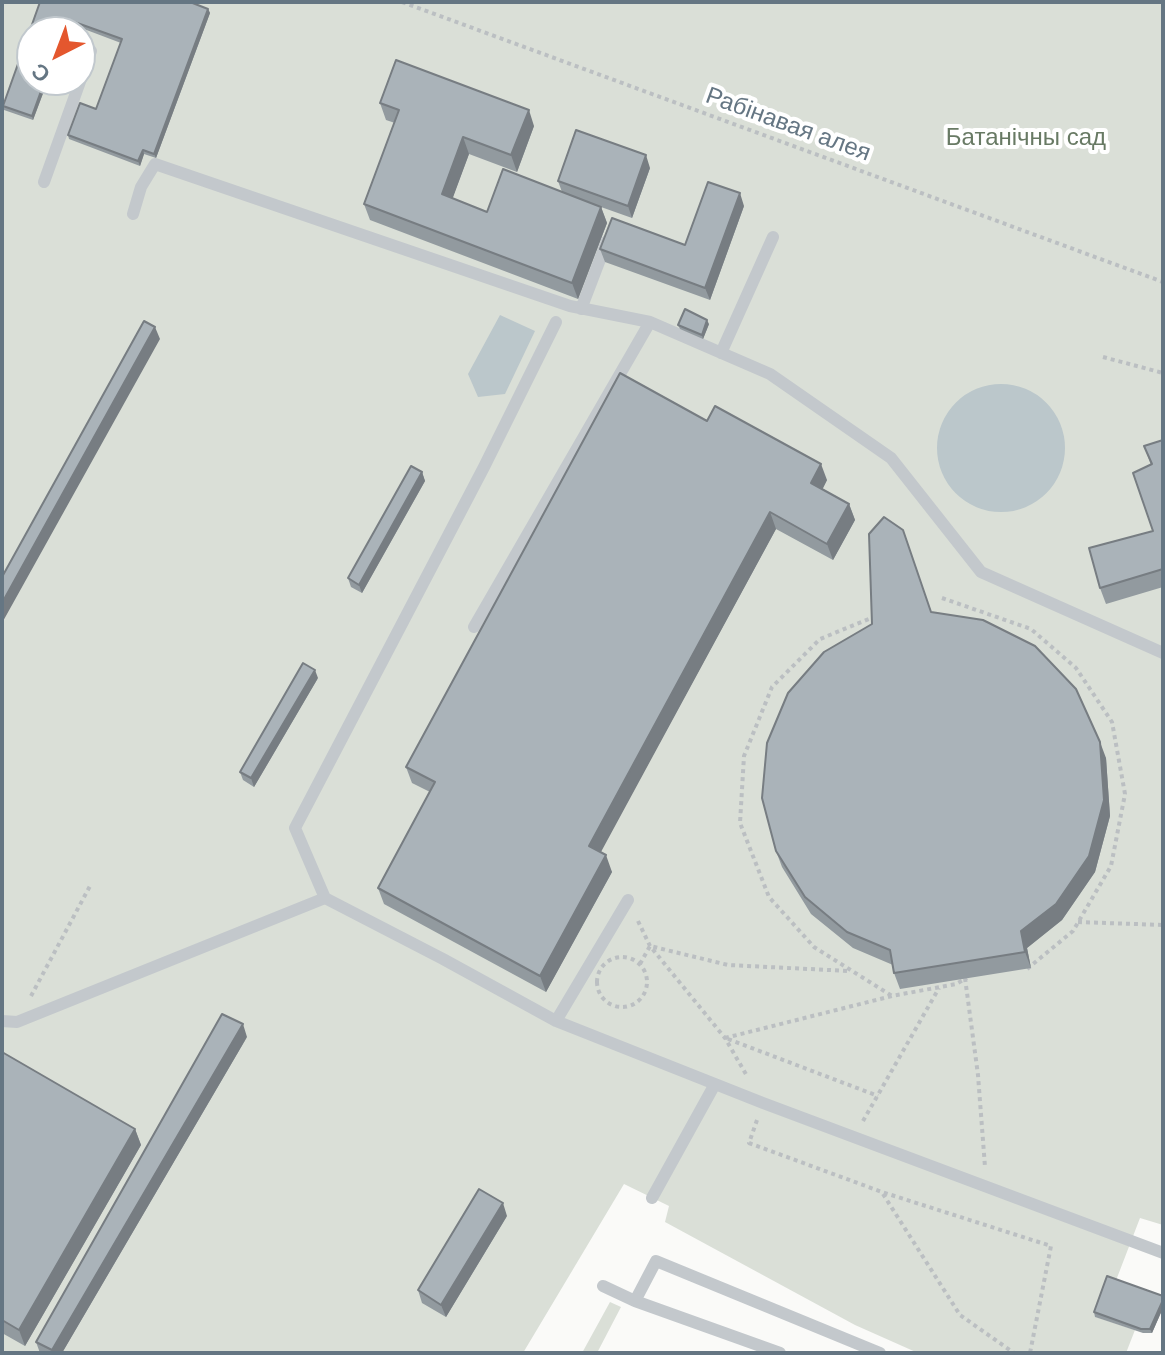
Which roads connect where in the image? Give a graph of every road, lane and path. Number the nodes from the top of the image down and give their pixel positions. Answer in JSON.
{"nodes":[{"id":1,"x":402,"y":2,"type":"edge"},
{"id":2,"x":75,"y":96,"type":"edge"},
{"id":3,"x":44,"y":182,"type":"dead end"},
{"id":4,"x":133,"y":214,"type":"dead end"},
{"id":5,"x":614,"y":222,"type":"edge"},
{"id":6,"x":773,"y":237,"type":"dead end"},
{"id":7,"x":1163,"y":282,"type":"edge"},
{"id":8,"x":581,"y":309,"type":"junction"},
{"id":9,"x":556,"y":322,"type":"dead end"},
{"id":10,"x":650,"y":322,"type":"junction"},
{"id":11,"x":721,"y":353,"type":"junction"},
{"id":12,"x":1103,"y":357,"type":"dead end"},
{"id":13,"x":1163,"y":373,"type":"edge"},
{"id":14,"x":942,"y":598,"type":"dead end"},
{"id":15,"x":877,"y":615,"type":"edge"},
{"id":16,"x":474,"y":627,"type":"dead end"},
{"id":17,"x":1163,"y":653,"type":"edge"},
{"id":18,"x":90,"y":886,"type":"dead end"},
{"id":19,"x":325,"y":898,"type":"junction"},
{"id":20,"x":628,"y":900,"type":"joint"},
{"id":21,"x":1078,"y":922,"type":"junction"},
{"id":22,"x":1163,"y":925,"type":"edge"},
{"id":23,"x":650,"y":946,"type":"junction"},
{"id":24,"x":640,"y":964,"type":"junction"},
{"id":25,"x":1017,"y":970,"type":"edge"},
{"id":26,"x":852,"y":971,"type":"junction"},
{"id":27,"x":978,"y":976,"type":"edge"},
{"id":28,"x":965,"y":978,"type":"junction"},
{"id":29,"x":939,"y":988,"type":"junction"},
{"id":30,"x":892,"y":996,"type":"junction"},
{"id":31,"x":2,"y":1021,"type":"edge"},
{"id":32,"x":556,"y":1021,"type":"junction"},
{"id":33,"x":17,"y":1022,"type":"junction"},
{"id":34,"x":725,"y":1038,"type":"junction"},
{"id":35,"x":715,"y":1084,"type":"junction"},
{"id":36,"x":878,"y":1096,"type":"junction"},
{"id":37,"x":763,"y":1103,"type":"junction"},
{"id":38,"x":862,"y":1124,"type":"dead end"},
{"id":39,"x":986,"y":1169,"type":"dead end"},
{"id":40,"x":882,"y":1192,"type":"junction"},
{"id":41,"x":652,"y":1198,"type":"dead end"},
{"id":42,"x":1163,"y":1253,"type":"edge"},
{"id":43,"x":603,"y":1286,"type":"dead end"},
{"id":44,"x":635,"y":1301,"type":"junction"},
{"id":45,"x":780,"y":1353,"type":"edge"},
{"id":46,"x":880,"y":1353,"type":"edge"},
{"id":47,"x":1014,"y":1353,"type":"edge"},
{"id":48,"x":1030,"y":1353,"type":"edge"}],
"edges":[{"from":1,"to":7,"type":"path","name":"Рабінавая алея"},
{"from":2,"to":3,"type":"lane"},
{"from":4,"to":8,"type":"lane"},
{"from":5,"to":8,"type":"lane"},
{"from":6,"to":11,"type":"lane"},
{"from":8,"to":10,"type":"lane"},
{"from":9,"to":19,"type":"lane"},
{"from":10,"to":11,"type":"lane"},
{"from":10,"to":16,"type":"lane"},
{"from":11,"to":17,"type":"lane"},
{"from":12,"to":13,"type":"path"},
{"from":14,"to":21,"type":"path"},
{"from":15,"to":26,"type":"path"},
{"from":18,"to":33,"type":"path"},
{"from":19,"to":32,"type":"lane"},
{"from":19,"to":33,"type":"lane"},
{"from":20,"to":23,"type":"path"},
{"from":20,"to":32,"type":"lane"},
{"from":21,"to":22,"type":"path"},
{"from":21,"to":25,"type":"path"},
{"from":23,"to":24,"type":"path"},
{"from":23,"to":26,"type":"path"},
{"from":23,"to":34,"type":"path"},
{"from":24,"to":24,"type":"path"},
{"from":26,"to":30,"type":"path"},
{"from":27,"to":28,"type":"path"},
{"from":28,"to":29,"type":"path"},
{"from":28,"to":39,"type":"path"},
{"from":29,"to":30,"type":"path"},
{"from":29,"to":36,"type":"path"},
{"from":30,"to":34,"type":"path"},
{"from":31,"to":33,"type":"lane"},
{"from":32,"to":35,"type":"lane"},
{"from":34,"to":36,"type":"path"},
{"from":34,"to":37,"type":"path"},
{"from":35,"to":37,"type":"lane"},
{"from":35,"to":41,"type":"lane"},
{"from":36,"to":38,"type":"path"},
{"from":37,"to":40,"type":"path"},
{"from":37,"to":42,"type":"lane"},
{"from":40,"to":47,"type":"path"},
{"from":40,"to":48,"type":"path"},
{"from":43,"to":44,"type":"lane"},
{"from":44,"to":45,"type":"lane"},
{"from":44,"to":46,"type":"lane"}]}
